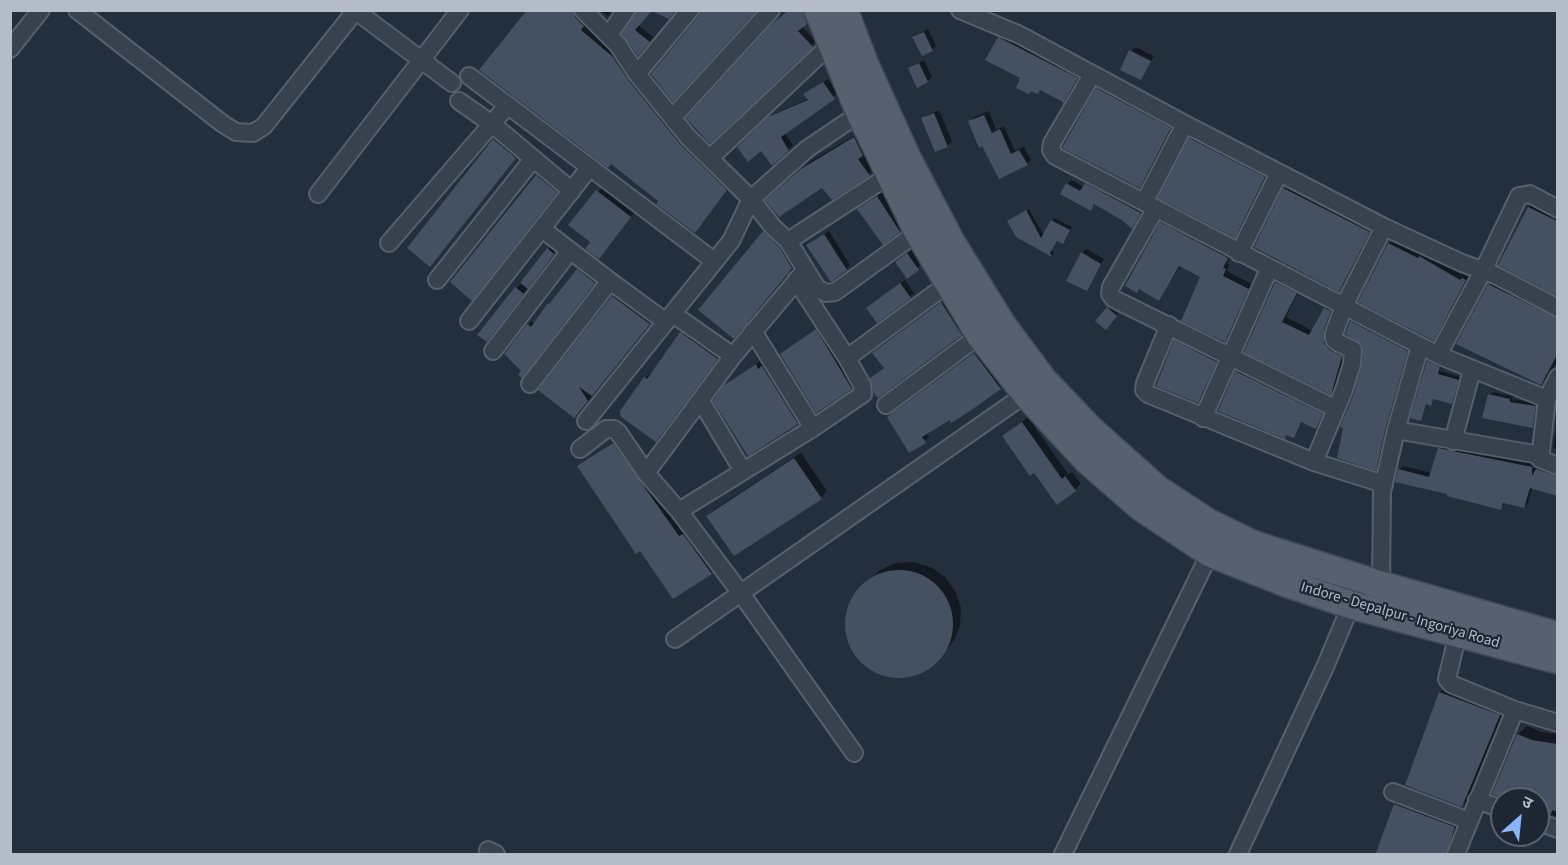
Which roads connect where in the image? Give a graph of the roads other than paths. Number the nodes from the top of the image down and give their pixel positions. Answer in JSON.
{"nodes":[{"id":1,"x":41,"y":10,"type":"edge"},
{"id":2,"x":77,"y":10,"type":"edge"},
{"id":3,"x":460,"y":10,"type":"edge"},
{"id":4,"x":583,"y":10,"type":"edge"},
{"id":5,"x":626,"y":10,"type":"edge"},
{"id":6,"x":690,"y":10,"type":"edge"},
{"id":7,"x":771,"y":10,"type":"edge"},
{"id":8,"x":818,"y":10,"type":"edge"},
{"id":9,"x":844,"y":10,"type":"edge"},
{"id":10,"x":960,"y":10,"type":"edge"},
{"id":11,"x":356,"y":11,"type":"edge"},
{"id":12,"x":609,"y":35,"type":"junction"},
{"id":13,"x":831,"y":44,"type":"junction"},
{"id":14,"x":10,"y":49,"type":"edge"},
{"id":15,"x":422,"y":61,"type":"junction"},
{"id":16,"x":637,"y":74,"type":"junction"},
{"id":17,"x":1092,"y":75,"type":"junction"},
{"id":18,"x":469,"y":76,"type":"dead end"},
{"id":19,"x":452,"y":83,"type":"dead end"},
{"id":20,"x":459,"y":100,"type":"dead end"},
{"id":21,"x":508,"y":105,"type":"junction"},
{"id":22,"x":860,"y":113,"type":"junction"},
{"id":23,"x":673,"y":117,"type":"junction"},
{"id":24,"x":492,"y":124,"type":"junction"},
{"id":25,"x":1185,"y":124,"type":"junction"},
{"id":26,"x":711,"y":157,"type":"junction"},
{"id":27,"x":533,"y":159,"type":"junction"},
{"id":28,"x":590,"y":166,"type":"junction"},
{"id":29,"x":1279,"y":173,"type":"junction"},
{"id":30,"x":890,"y":176,"type":"junction"},
{"id":31,"x":572,"y":191,"type":"junction"},
{"id":32,"x":318,"y":194,"type":"dead end"},
{"id":33,"x":751,"y":199,"type":"junction"},
{"id":34,"x":1150,"y":204,"type":"junction"},
{"id":35,"x":1557,"y":209,"type":"edge"},
{"id":36,"x":1384,"y":228,"type":"junction"},
{"id":37,"x":542,"y":229,"type":"junction"},
{"id":38,"x":918,"y":232,"type":"junction"},
{"id":39,"x":788,"y":241,"type":"junction"},
{"id":40,"x":389,"y":243,"type":"dead end"},
{"id":41,"x":570,"y":251,"type":"junction"},
{"id":42,"x":1239,"y":252,"type":"junction"},
{"id":43,"x":714,"y":261,"type":"junction"},
{"id":44,"x":1269,"y":269,"type":"junction"},
{"id":45,"x":1483,"y":271,"type":"junction"},
{"id":46,"x":802,"y":275,"type":"junction"},
{"id":47,"x":437,"y":280,"type":"dead end"},
{"id":48,"x":610,"y":281,"type":"junction"},
{"id":49,"x":949,"y":283,"type":"junction"},
{"id":50,"x":1344,"y":306,"type":"junction"},
{"id":51,"x":1557,"y":308,"type":"edge"},
{"id":52,"x":669,"y":318,"type":"junction"},
{"id":53,"x":470,"y":321,"type":"dead end"},
{"id":54,"x":1169,"y":325,"type":"junction"},
{"id":55,"x":753,"y":332,"type":"junction"},
{"id":56,"x":980,"y":335,"type":"junction"},
{"id":57,"x":1420,"y":345,"type":"junction"},
{"id":58,"x":494,"y":351,"type":"dead end"},
{"id":59,"x":733,"y":356,"type":"junction"},
{"id":60,"x":1438,"y":356,"type":"junction"},
{"id":61,"x":1231,"y":357,"type":"junction"},
{"id":62,"x":847,"y":358,"type":"junction"},
{"id":63,"x":1472,"y":370,"type":"junction"},
{"id":64,"x":1557,"y":377,"type":"edge"},
{"id":65,"x":531,"y":384,"type":"dead end"},
{"id":66,"x":1035,"y":387,"type":"junction"},
{"id":67,"x":1547,"y":399,"type":"junction"},
{"id":68,"x":701,"y":401,"type":"junction"},
{"id":69,"x":886,"y":405,"type":"dead end"},
{"id":70,"x":1336,"y":409,"type":"junction"},
{"id":71,"x":1203,"y":418,"type":"junction"},
{"id":72,"x":586,"y":421,"type":"dead end"},
{"id":73,"x":813,"y":428,"type":"junction"},
{"id":74,"x":1396,"y":430,"type":"junction"},
{"id":75,"x":1454,"y":441,"type":"junction"},
{"id":76,"x":580,"y":449,"type":"dead end"},
{"id":77,"x":1540,"y":455,"type":"junction"},
{"id":78,"x":1314,"y":462,"type":"junction"},
{"id":79,"x":1557,"y":466,"type":"edge"},
{"id":80,"x":743,"y":471,"type":"junction"},
{"id":81,"x":646,"y":473,"type":"junction"},
{"id":82,"x":1384,"y":484,"type":"junction"},
{"id":83,"x":679,"y":512,"type":"junction"},
{"id":84,"x":1210,"y":554,"type":"junction"},
{"id":85,"x":1381,"y":585,"type":"junction"},
{"id":86,"x":740,"y":592,"type":"junction"},
{"id":87,"x":1351,"y":605,"type":"junction"},
{"id":88,"x":1458,"y":633,"type":"junction"},
{"id":89,"x":1557,"y":636,"type":"edge"},
{"id":90,"x":675,"y":639,"type":"dead end"},
{"id":91,"x":1557,"y":660,"type":"edge"},
{"id":92,"x":1515,"y":710,"type":"junction"},
{"id":93,"x":1557,"y":723,"type":"edge"},
{"id":94,"x":854,"y":753,"type":"dead end"},
{"id":95,"x":1393,"y":792,"type":"dead end"},
{"id":96,"x":1478,"y":800,"type":"junction"},
{"id":97,"x":1490,"y":804,"type":"edge"},
{"id":98,"x":1469,"y":821,"type":"junction"},
{"id":99,"x":1064,"y":855,"type":"edge"},
{"id":100,"x":1238,"y":855,"type":"edge"},
{"id":101,"x":1456,"y":855,"type":"edge"}],
"edges":[{"from":1,"to":14,"type":"street"},
{"from":2,"to":11,"type":"street"},
{"from":3,"to":15,"type":"street"},
{"from":4,"to":12,"type":"street"},
{"from":5,"to":12,"type":"street"},
{"from":6,"to":16,"type":"street"},
{"from":7,"to":23,"type":"street"},
{"from":8,"to":13,"type":"main road","name":"Indore - Depalpur - Ingoriya Road"},
{"from":9,"to":66,"type":"main road","name":"Indore - Depalpur - Ingoriya Road"},
{"from":10,"to":17,"type":"street"},
{"from":11,"to":15,"type":"street"},
{"from":12,"to":16,"type":"street"},
{"from":13,"to":22,"type":"main road","name":"Indore - Depalpur - Ingoriya Road"},
{"from":13,"to":26,"type":"street"},
{"from":15,"to":19,"type":"street"},
{"from":15,"to":32,"type":"street"},
{"from":16,"to":23,"type":"street"},
{"from":17,"to":25,"type":"street"},
{"from":17,"to":34,"type":"street"},
{"from":18,"to":21,"type":"street"},
{"from":20,"to":24,"type":"street"},
{"from":21,"to":24,"type":"street"},
{"from":21,"to":28,"type":"street"},
{"from":22,"to":30,"type":"main road","name":"Indore - Depalpur - Ingoriya Road"},
{"from":22,"to":33,"type":"street"},
{"from":23,"to":26,"type":"street"},
{"from":24,"to":27,"type":"street"},
{"from":24,"to":40,"type":"street"},
{"from":25,"to":29,"type":"street"},
{"from":25,"to":34,"type":"street"},
{"from":26,"to":33,"type":"street"},
{"from":27,"to":31,"type":"street"},
{"from":27,"to":47,"type":"street"},
{"from":28,"to":31,"type":"street"},
{"from":28,"to":43,"type":"street"},
{"from":29,"to":36,"type":"street"},
{"from":29,"to":42,"type":"street"},
{"from":30,"to":38,"type":"main road","name":"Indore - Depalpur - Ingoriya Road"},
{"from":30,"to":39,"type":"street"},
{"from":31,"to":37,"type":"street"},
{"from":33,"to":39,"type":"street"},
{"from":33,"to":43,"type":"street"},
{"from":34,"to":42,"type":"street"},
{"from":34,"to":54,"type":"street"},
{"from":35,"to":45,"type":"street"},
{"from":36,"to":45,"type":"street"},
{"from":36,"to":50,"type":"street"},
{"from":37,"to":41,"type":"street"},
{"from":37,"to":53,"type":"street"},
{"from":38,"to":46,"type":"street"},
{"from":38,"to":49,"type":"main road","name":"Indore - Depalpur - Ingoriya Road"},
{"from":39,"to":46,"type":"street"},
{"from":41,"to":48,"type":"street"},
{"from":41,"to":58,"type":"street"},
{"from":42,"to":44,"type":"street"},
{"from":43,"to":52,"type":"street"},
{"from":44,"to":50,"type":"street"},
{"from":44,"to":61,"type":"street"},
{"from":45,"to":51,"type":"street"},
{"from":45,"to":60,"type":"street"},
{"from":46,"to":55,"type":"street"},
{"from":46,"to":62,"type":"street"},
{"from":48,"to":52,"type":"street"},
{"from":48,"to":65,"type":"street"},
{"from":49,"to":56,"type":"main road","name":"Indore - Depalpur - Ingoriya Road"},
{"from":49,"to":62,"type":"street"},
{"from":50,"to":57,"type":"street"},
{"from":50,"to":70,"type":"street"},
{"from":52,"to":59,"type":"street"},
{"from":52,"to":72,"type":"street"},
{"from":54,"to":61,"type":"street"},
{"from":54,"to":71,"type":"street"},
{"from":55,"to":59,"type":"street"},
{"from":55,"to":73,"type":"street"},
{"from":56,"to":66,"type":"main road","name":"Indore - Depalpur - Ingoriya Road"},
{"from":56,"to":69,"type":"street"},
{"from":57,"to":60,"type":"street"},
{"from":57,"to":74,"type":"street"},
{"from":59,"to":68,"type":"street"},
{"from":60,"to":63,"type":"street"},
{"from":61,"to":70,"type":"street"},
{"from":61,"to":71,"type":"street"},
{"from":62,"to":73,"type":"street"},
{"from":63,"to":67,"type":"street"},
{"from":63,"to":75,"type":"street"},
{"from":64,"to":67,"type":"street"},
{"from":66,"to":84,"type":"main road","name":"Indore - Depalpur - Ingoriya Road"},
{"from":66,"to":85,"type":"main road","name":"Indore - Depalpur - Ingoriya Road"},
{"from":66,"to":86,"type":"street"},
{"from":67,"to":77,"type":"street"},
{"from":68,"to":80,"type":"street"},
{"from":68,"to":81,"type":"street"},
{"from":70,"to":78,"type":"street"},
{"from":71,"to":78,"type":"street"},
{"from":73,"to":80,"type":"street"},
{"from":74,"to":75,"type":"street"},
{"from":74,"to":82,"type":"street"},
{"from":75,"to":77,"type":"street"},
{"from":76,"to":81,"type":"street"},
{"from":77,"to":79,"type":"street"},
{"from":78,"to":82,"type":"street"},
{"from":80,"to":83,"type":"street"},
{"from":81,"to":83,"type":"street"},
{"from":82,"to":85,"type":"street"},
{"from":83,"to":86,"type":"street"},
{"from":84,"to":87,"type":"main road","name":"Indore - Depalpur - Ingoriya Road"},
{"from":84,"to":99,"type":"street"},
{"from":85,"to":89,"type":"main road","name":"Indore - Depalpur - Ingoriya Road"},
{"from":86,"to":90,"type":"street"},
{"from":86,"to":94,"type":"street"},
{"from":87,"to":88,"type":"main road","name":"Indore - Depalpur - Ingoriya Road"},
{"from":87,"to":100,"type":"street"},
{"from":88,"to":91,"type":"main road","name":"Indore - Depalpur - Ingoriya Road"},
{"from":88,"to":92,"type":"street"},
{"from":92,"to":93,"type":"street"},
{"from":92,"to":96,"type":"street"},
{"from":95,"to":98,"type":"street"},
{"from":96,"to":97,"type":"street"},
{"from":96,"to":98,"type":"street"},
{"from":98,"to":101,"type":"street"}]}
